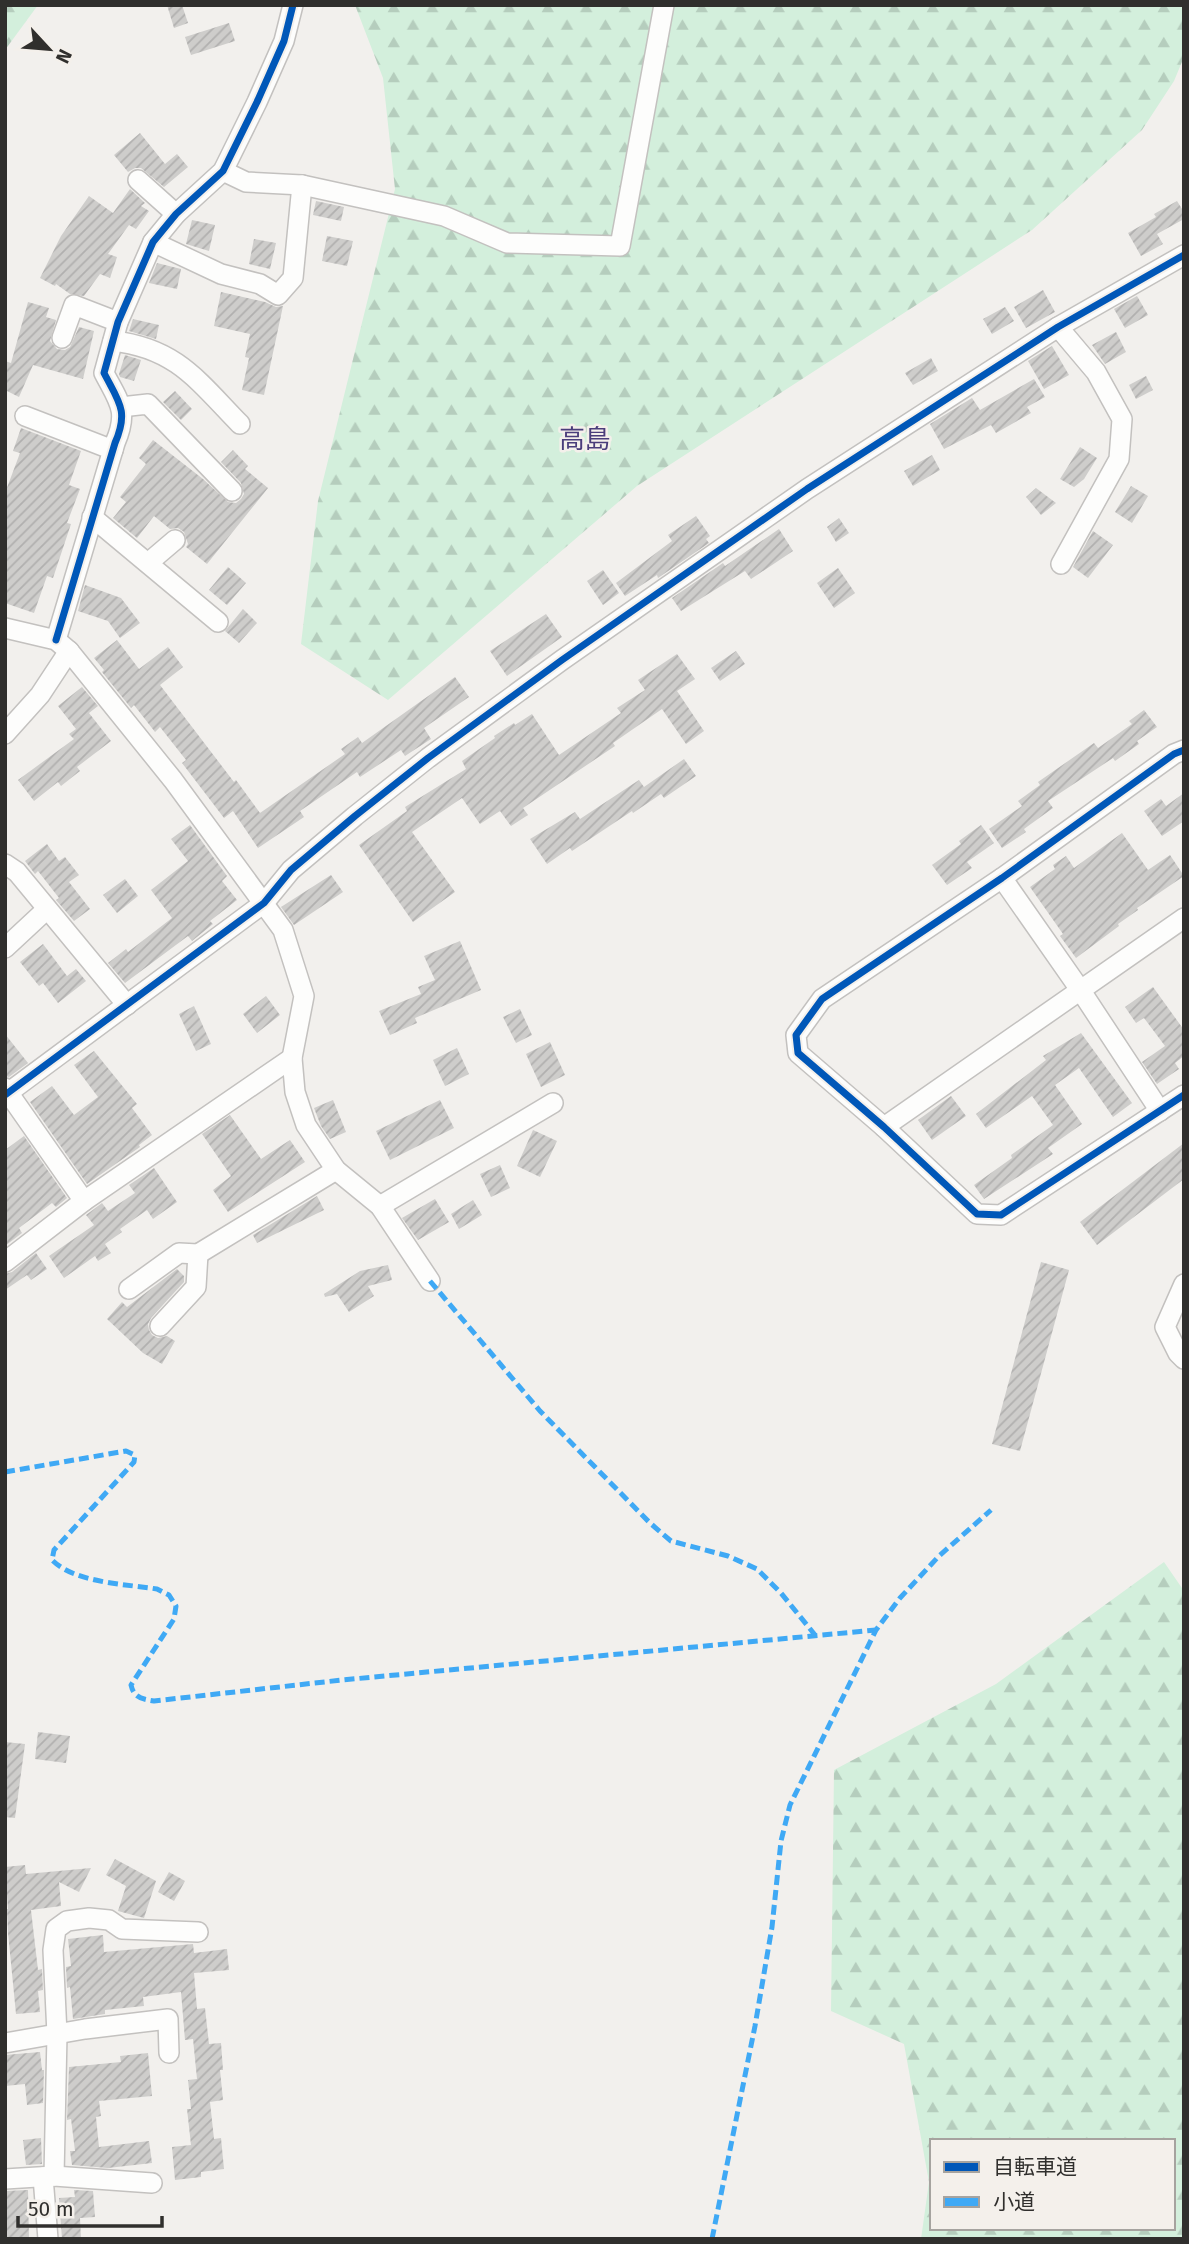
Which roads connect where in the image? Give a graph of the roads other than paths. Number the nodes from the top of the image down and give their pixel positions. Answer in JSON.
{"nodes":[{"id":1,"x":293,"y":5,"type":"edge"},
{"id":2,"x":664,"y":5,"type":"edge"},
{"id":3,"x":223,"y":171,"type":"junction"},
{"id":4,"x":138,"y":180,"type":"dead end"},
{"id":5,"x":302,"y":185,"type":"junction"},
{"id":6,"x":176,"y":214,"type":"junction"},
{"id":7,"x":153,"y":242,"type":"junction"},
{"id":8,"x":1184,"y":255,"type":"edge"},
{"id":9,"x":1058,"y":327,"type":"junction"},
{"id":10,"x":116,"y":331,"type":"junction"},
{"id":11,"x":62,"y":338,"type":"dead end"},
{"id":12,"x":121,"y":407,"type":"junction"},
{"id":13,"x":25,"y":416,"type":"dead end"},
{"id":14,"x":240,"y":424,"type":"dead end"},
{"id":15,"x":113,"y":450,"type":"junction"},
{"id":16,"x":232,"y":491,"type":"dead end"},
{"id":17,"x":93,"y":517,"type":"junction"},
{"id":18,"x":175,"y":540,"type":"dead end"},
{"id":19,"x":148,"y":563,"type":"junction"},
{"id":20,"x":1061,"y":564,"type":"dead end"},
{"id":21,"x":219,"y":622,"type":"dead end"},
{"id":22,"x":5,"y":628,"type":"edge"},
{"id":23,"x":62,"y":645,"type":"junction"},
{"id":24,"x":5,"y":734,"type":"edge"},
{"id":25,"x":1184,"y":750,"type":"edge"},
{"id":26,"x":5,"y":864,"type":"edge"},
{"id":27,"x":1002,"y":878,"type":"junction"},
{"id":28,"x":264,"y":903,"type":"junction"},
{"id":29,"x":47,"y":909,"type":"junction"},
{"id":30,"x":1184,"y":918,"type":"edge"},
{"id":31,"x":5,"y":948,"type":"edge"},
{"id":32,"x":1081,"y":991,"type":"junction"},
{"id":33,"x":127,"y":1005,"type":"junction"},
{"id":34,"x":292,"y":1058,"type":"junction"},
{"id":35,"x":7,"y":1092,"type":"edge"},
{"id":36,"x":1184,"y":1095,"type":"edge"},
{"id":37,"x":553,"y":1103,"type":"dead end"},
{"id":38,"x":1160,"y":1111,"type":"junction"},
{"id":39,"x":884,"y":1127,"type":"junction"},
{"id":40,"x":336,"y":1170,"type":"junction"},
{"id":41,"x":84,"y":1201,"type":"junction"},
{"id":42,"x":380,"y":1206,"type":"junction"},
{"id":43,"x":198,"y":1254,"type":"junction"},
{"id":44,"x":5,"y":1262,"type":"edge"},
{"id":45,"x":430,"y":1281,"type":"dead end"},
{"id":46,"x":1184,"y":1284,"type":"edge"},
{"id":47,"x":129,"y":1289,"type":"dead end"},
{"id":48,"x":160,"y":1326,"type":"dead end"},
{"id":49,"x":1184,"y":1359,"type":"edge"},
{"id":50,"x":198,"y":1932,"type":"dead end"},
{"id":51,"x":57,"y":2034,"type":"junction"},
{"id":52,"x":5,"y":2043,"type":"edge"},
{"id":53,"x":169,"y":2053,"type":"dead end"},
{"id":54,"x":49,"y":2177,"type":"junction"},
{"id":55,"x":5,"y":2179,"type":"edge"},
{"id":56,"x":152,"y":2183,"type":"dead end"},
{"id":57,"x":48,"y":2239,"type":"edge"}],
"edges":[{"from":1,"to":3,"type":"street"},
{"from":2,"to":5,"type":"street"},
{"from":3,"to":5,"type":"street"},
{"from":3,"to":6,"type":"street"},
{"from":4,"to":6,"type":"street"},
{"from":5,"to":7,"type":"street"},
{"from":6,"to":7,"type":"street"},
{"from":7,"to":10,"type":"street"},
{"from":8,"to":9,"type":"street"},
{"from":9,"to":20,"type":"street"},
{"from":9,"to":28,"type":"street"},
{"from":10,"to":11,"type":"street"},
{"from":10,"to":12,"type":"street"},
{"from":10,"to":14,"type":"street"},
{"from":12,"to":15,"type":"street"},
{"from":12,"to":16,"type":"street"},
{"from":13,"to":15,"type":"street"},
{"from":15,"to":17,"type":"street"},
{"from":17,"to":19,"type":"street"},
{"from":17,"to":23,"type":"street"},
{"from":18,"to":19,"type":"street"},
{"from":19,"to":21,"type":"street"},
{"from":22,"to":23,"type":"street"},
{"from":23,"to":24,"type":"street"},
{"from":23,"to":28,"type":"street"},
{"from":25,"to":27,"type":"street"},
{"from":26,"to":29,"type":"street"},
{"from":27,"to":32,"type":"street"},
{"from":27,"to":39,"type":"street"},
{"from":28,"to":33,"type":"street"},
{"from":28,"to":34,"type":"street"},
{"from":29,"to":31,"type":"street"},
{"from":29,"to":33,"type":"street"},
{"from":30,"to":32,"type":"street"},
{"from":32,"to":38,"type":"street"},
{"from":32,"to":39,"type":"street"},
{"from":33,"to":35,"type":"street"},
{"from":34,"to":40,"type":"street"},
{"from":34,"to":41,"type":"street"},
{"from":35,"to":41,"type":"street"},
{"from":36,"to":38,"type":"street"},
{"from":37,"to":42,"type":"street"},
{"from":38,"to":39,"type":"street"},
{"from":40,"to":42,"type":"street"},
{"from":40,"to":43,"type":"street"},
{"from":41,"to":44,"type":"street"},
{"from":42,"to":45,"type":"street"},
{"from":43,"to":47,"type":"street"},
{"from":43,"to":48,"type":"street"},
{"from":46,"to":49,"type":"street"},
{"from":50,"to":51,"type":"street"},
{"from":51,"to":52,"type":"street"},
{"from":51,"to":53,"type":"street"},
{"from":51,"to":54,"type":"street"},
{"from":54,"to":55,"type":"street"},
{"from":54,"to":56,"type":"street"},
{"from":54,"to":57,"type":"street"}]}
